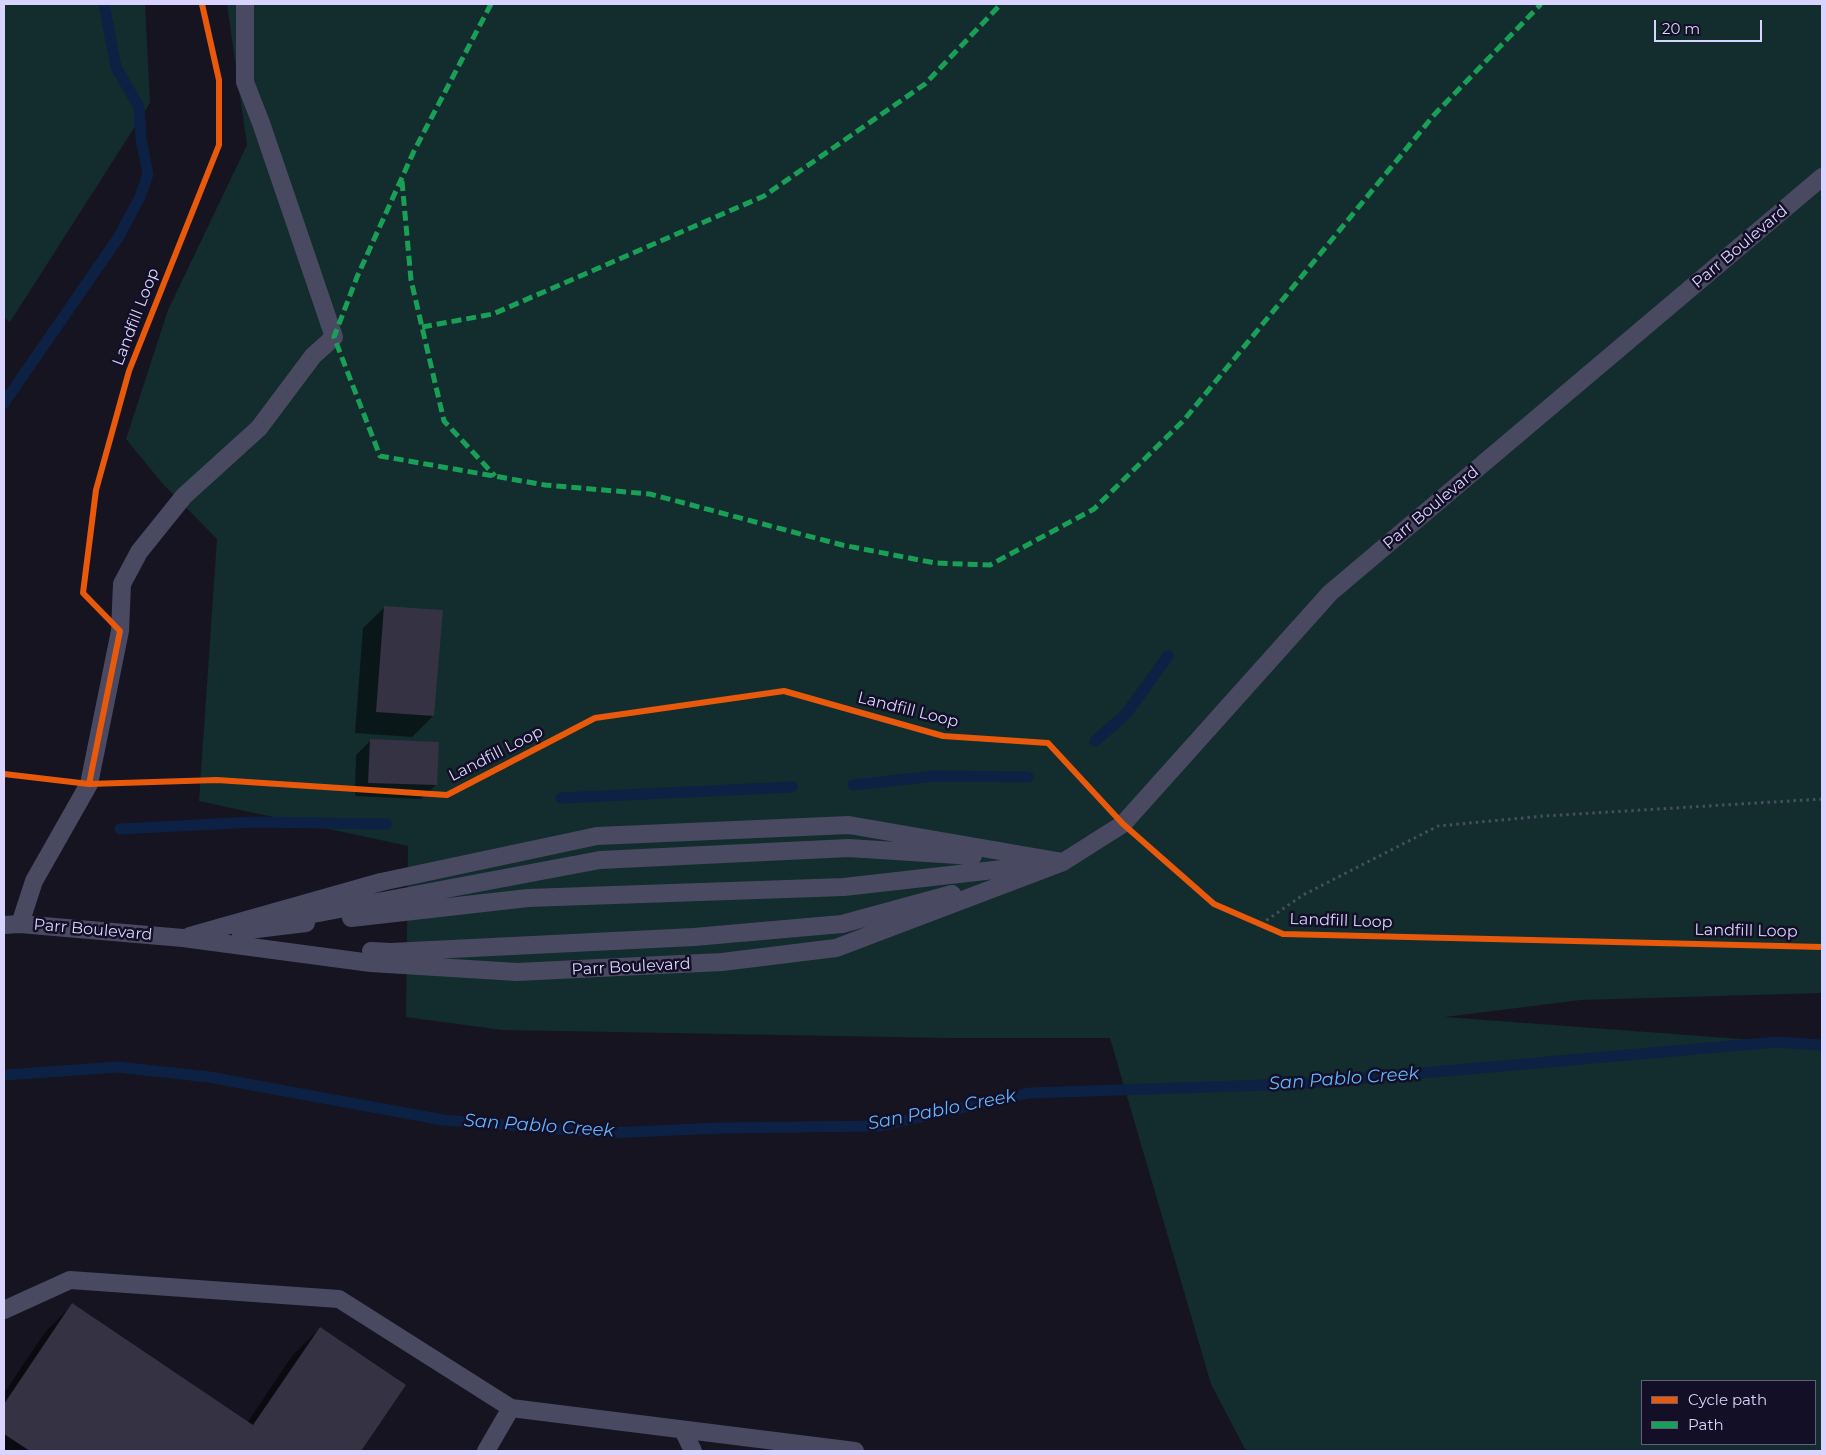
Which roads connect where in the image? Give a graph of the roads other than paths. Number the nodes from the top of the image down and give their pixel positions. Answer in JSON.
{"nodes":[{"id":1,"x":245,"y":4,"type":"edge"},
{"id":2,"x":1822,"y":177,"type":"edge"},
{"id":3,"x":1063,"y":862,"type":"junction"},
{"id":4,"x":12,"y":924,"type":"edge"},
{"id":5,"x":183,"y":938,"type":"junction"},
{"id":6,"x":4,"y":1310,"type":"edge"},
{"id":7,"x":511,"y":1408,"type":"junction"},
{"id":8,"x":684,"y":1430,"type":"junction"},
{"id":9,"x":486,"y":1451,"type":"edge"},
{"id":10,"x":693,"y":1451,"type":"edge"},
{"id":11,"x":854,"y":1451,"type":"edge"}],
"edges":[{"from":1,"to":4,"type":"lane"},
{"from":2,"to":3,"type":"lane","name":"Parr Boulevard"},
{"from":3,"to":5,"type":"lane"},
{"from":3,"to":5,"type":"lane"},
{"from":3,"to":5,"type":"lane"},
{"from":3,"to":5,"type":"lane","name":"Parr Boulevard"},
{"from":3,"to":5,"type":"lane","name":"Parr Boulevard"},
{"from":4,"to":5,"type":"lane","name":"Parr Boulevard"},
{"from":6,"to":7,"type":"lane"},
{"from":7,"to":8,"type":"lane"},
{"from":7,"to":9,"type":"lane"},
{"from":8,"to":10,"type":"lane"},
{"from":8,"to":11,"type":"lane"}]}
